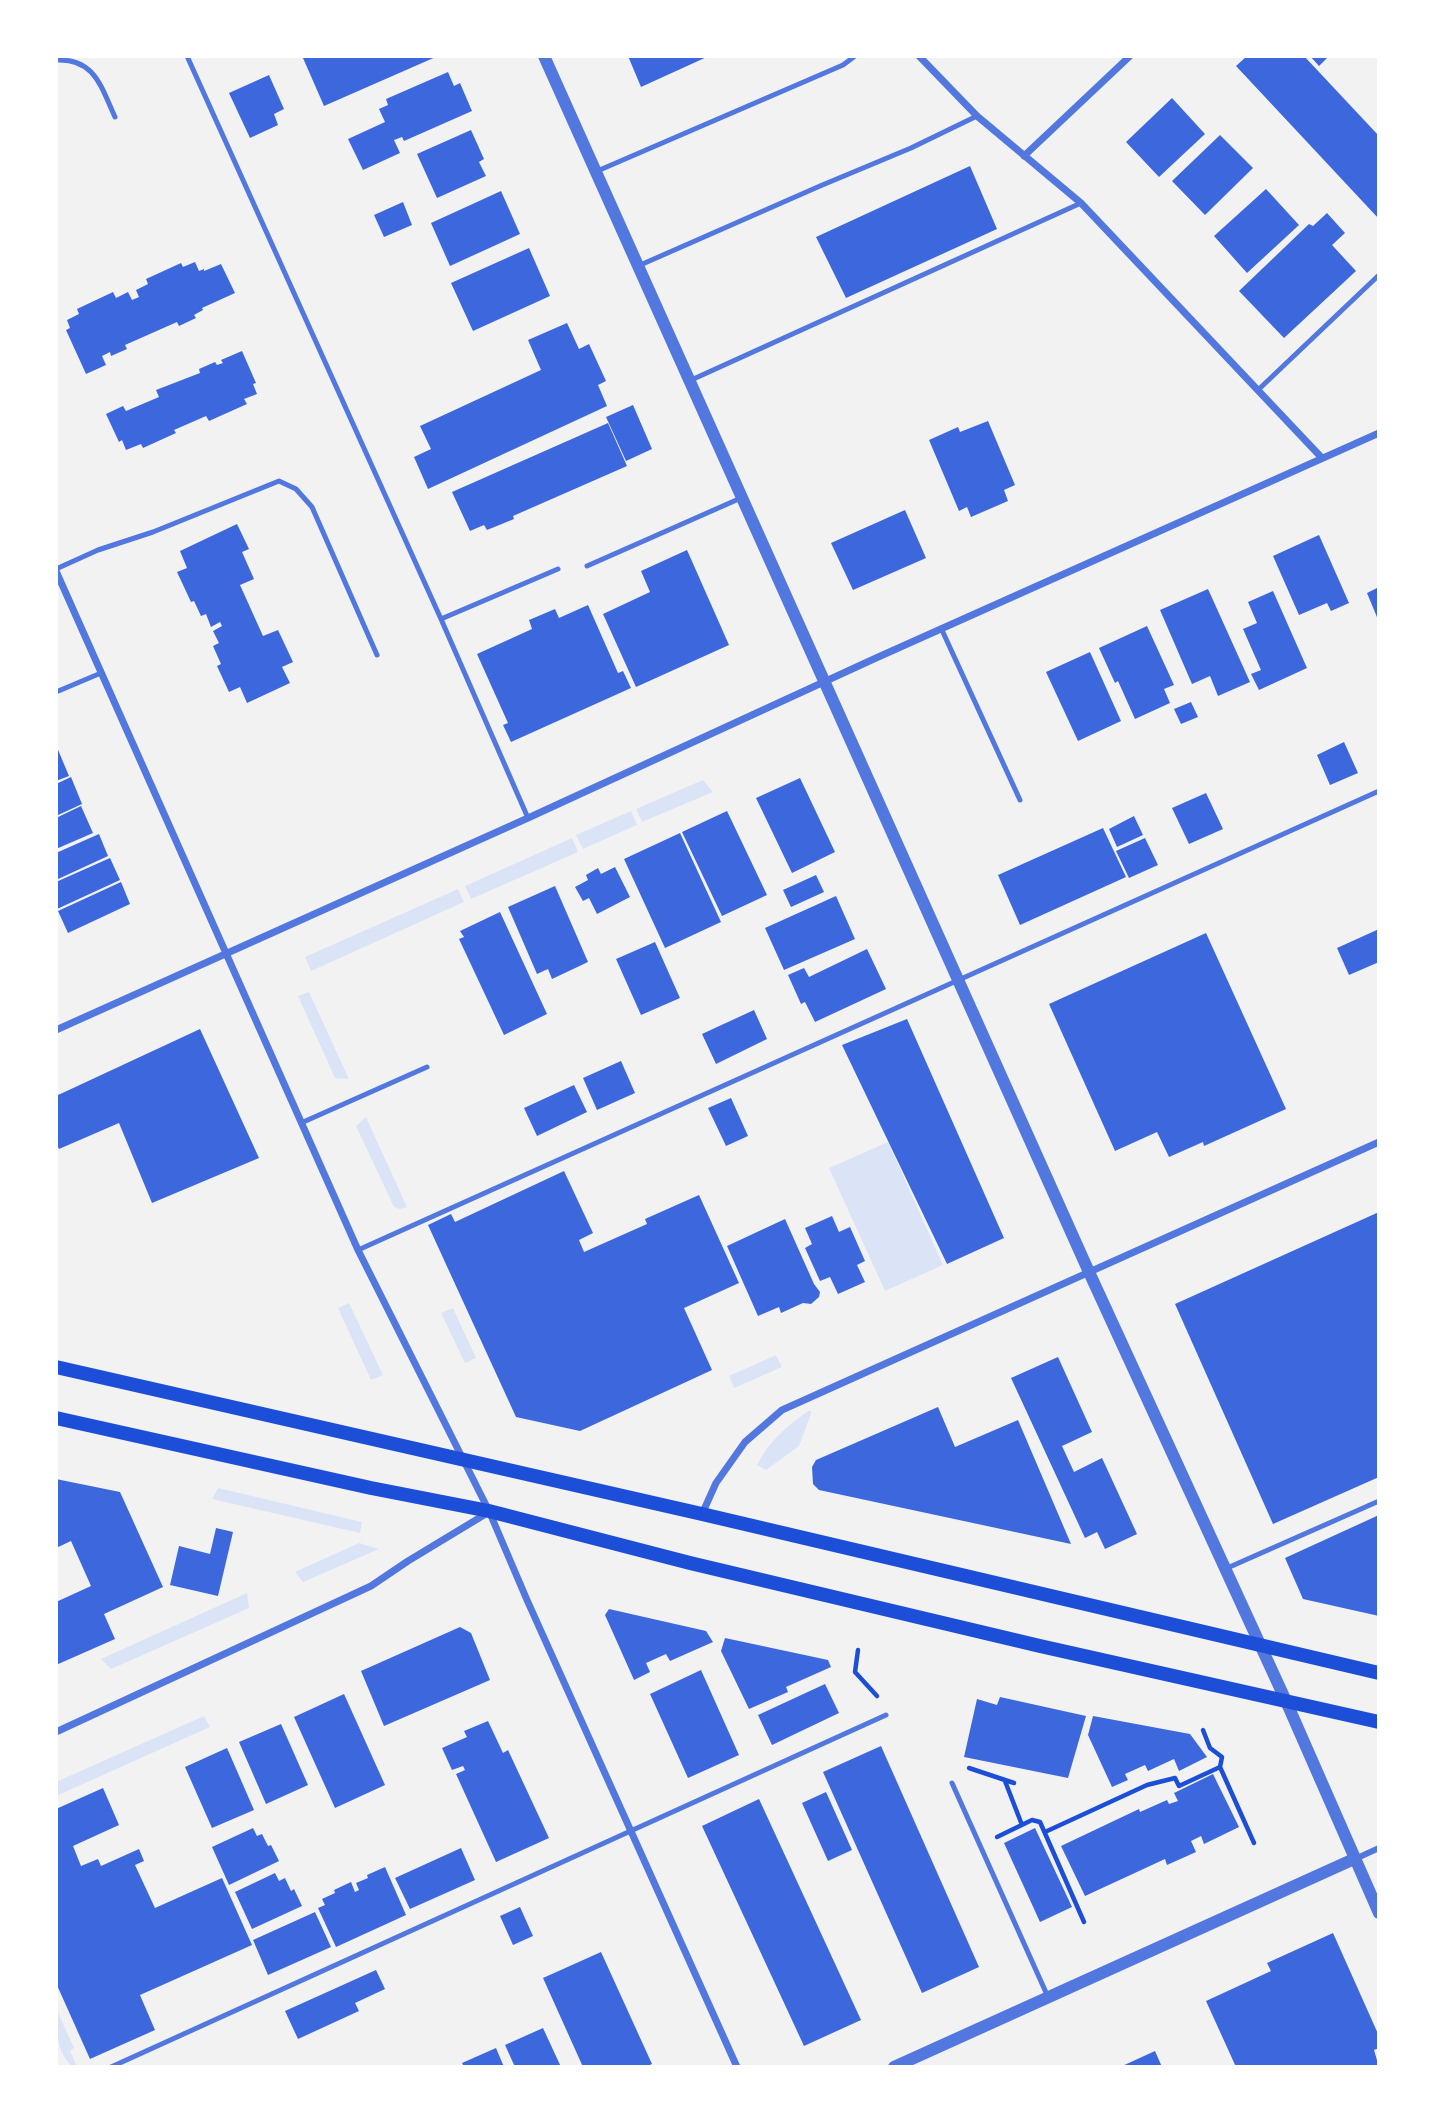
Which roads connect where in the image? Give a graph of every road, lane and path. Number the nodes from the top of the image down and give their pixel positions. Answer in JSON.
{"nodes":[{"id":1,"x":187,"y":56,"type":"edge"},
{"id":2,"x":544,"y":56,"type":"edge"},
{"id":3,"x":855,"y":56,"type":"edge"},
{"id":4,"x":919,"y":56,"type":"edge"},
{"id":5,"x":1130,"y":56,"type":"edge"},
{"id":6,"x":56,"y":60,"type":"edge"},
{"id":7,"x":977,"y":116,"type":"junction"},
{"id":8,"x":115,"y":117,"type":"dead end"},
{"id":9,"x":1024,"y":156,"type":"junction"},
{"id":10,"x":596,"y":172,"type":"junction"},
{"id":11,"x":1081,"y":202,"type":"junction"},
{"id":12,"x":638,"y":266,"type":"junction"},
{"id":13,"x":1379,"y":275,"type":"edge"},
{"id":14,"x":689,"y":381,"type":"junction"},
{"id":15,"x":1258,"y":390,"type":"junction"},
{"id":16,"x":1379,"y":433,"type":"edge"},
{"id":17,"x":1321,"y":457,"type":"junction"},
{"id":18,"x":741,"y":497,"type":"junction"},
{"id":19,"x":587,"y":566,"type":"dead end"},
{"id":20,"x":558,"y":569,"type":"dead end"},
{"id":21,"x":56,"y":570,"type":"edge"},
{"id":22,"x":441,"y":619,"type":"junction"},
{"id":23,"x":942,"y":628,"type":"junction"},
{"id":24,"x":377,"y":655,"type":"dead end"},
{"id":25,"x":101,"y":673,"type":"junction"},
{"id":26,"x":825,"y":681,"type":"junction"},
{"id":27,"x":56,"y":692,"type":"edge"},
{"id":28,"x":1379,"y":791,"type":"edge"},
{"id":29,"x":1020,"y":800,"type":"dead end"},
{"id":30,"x":528,"y":818,"type":"junction"},
{"id":31,"x":225,"y":953,"type":"junction"},
{"id":32,"x":958,"y":981,"type":"junction"},
{"id":33,"x":56,"y":1030,"type":"edge"},
{"id":34,"x":427,"y":1067,"type":"dead end"},
{"id":35,"x":302,"y":1123,"type":"junction"},
{"id":36,"x":1379,"y":1142,"type":"edge"},
{"id":37,"x":358,"y":1250,"type":"junction"},
{"id":38,"x":1089,"y":1272,"type":"junction"},
{"id":39,"x":56,"y":1367,"type":"edge"},
{"id":40,"x":56,"y":1418,"type":"edge"},
{"id":41,"x":463,"y":1460,"type":"junction"},
{"id":42,"x":1379,"y":1501,"type":"edge"},
{"id":43,"x":489,"y":1511,"type":"junction"},
{"id":44,"x":702,"y":1514,"type":"junction"},
{"id":45,"x":1225,"y":1569,"type":"junction"},
{"id":46,"x":1259,"y":1644,"type":"junction"},
{"id":47,"x":858,"y":1650,"type":"dead end"},
{"id":48,"x":1379,"y":1673,"type":"edge"},
{"id":49,"x":1286,"y":1701,"type":"junction"},
{"id":50,"x":886,"y":1715,"type":"joint"},
{"id":51,"x":1379,"y":1723,"type":"edge"},
{"id":52,"x":1203,"y":1730,"type":"dead end"},
{"id":53,"x":56,"y":1732,"type":"edge"},
{"id":54,"x":1220,"y":1767,"type":"junction"},
{"id":55,"x":1005,"y":1781,"type":"dead end"},
{"id":56,"x":952,"y":1783,"type":"dead end"},
{"id":57,"x":1022,"y":1825,"type":"junction"},
{"id":58,"x":631,"y":1831,"type":"junction"},
{"id":59,"x":1045,"y":1832,"type":"junction"},
{"id":60,"x":1254,"y":1843,"type":"dead end"},
{"id":61,"x":979,"y":1845,"type":"junction"},
{"id":62,"x":1379,"y":1848,"type":"edge"},
{"id":63,"x":1354,"y":1859,"type":"junction"},
{"id":64,"x":1379,"y":1913,"type":"edge"},
{"id":65,"x":1084,"y":1922,"type":"dead end"},
{"id":66,"x":1048,"y":1997,"type":"junction"},
{"id":67,"x":111,"y":2067,"type":"edge"},
{"id":68,"x":737,"y":2067,"type":"edge"},
{"id":69,"x":894,"y":2067,"type":"edge"}],
"edges":[{"from":1,"to":22,"type":"lane"},
{"from":2,"to":10,"type":"street"},
{"from":3,"to":10,"type":"lane"},
{"from":4,"to":7,"type":"street"},
{"from":5,"to":9,"type":"street"},
{"from":6,"to":8,"type":"lane"},
{"from":7,"to":9,"type":"street"},
{"from":7,"to":12,"type":"lane"},
{"from":9,"to":11,"type":"street"},
{"from":10,"to":12,"type":"street"},
{"from":11,"to":14,"type":"lane"},
{"from":11,"to":15,"type":"street"},
{"from":12,"to":14,"type":"street"},
{"from":13,"to":15,"type":"lane"},
{"from":14,"to":18,"type":"street"},
{"from":15,"to":17,"type":"street"},
{"from":16,"to":17,"type":"street"},
{"from":17,"to":23,"type":"street"},
{"from":18,"to":19,"type":"lane"},
{"from":18,"to":26,"type":"street"},
{"from":20,"to":22,"type":"lane"},
{"from":21,"to":24,"type":"lane"},
{"from":21,"to":25,"type":"street"},
{"from":22,"to":30,"type":"lane"},
{"from":23,"to":26,"type":"street"},
{"from":23,"to":29,"type":"lane"},
{"from":25,"to":27,"type":"lane"},
{"from":25,"to":31,"type":"street"},
{"from":26,"to":30,"type":"street"},
{"from":26,"to":32,"type":"street"},
{"from":28,"to":32,"type":"lane"},
{"from":30,"to":31,"type":"street"},
{"from":31,"to":33,"type":"street"},
{"from":31,"to":35,"type":"street"},
{"from":32,"to":37,"type":"lane"},
{"from":32,"to":38,"type":"street"},
{"from":34,"to":35,"type":"lane"},
{"from":35,"to":37,"type":"street"},
{"from":36,"to":38,"type":"street"},
{"from":37,"to":41,"type":"street"},
{"from":38,"to":44,"type":"street"},
{"from":38,"to":45,"type":"street"},
{"from":39,"to":41,"type":"main road"},
{"from":40,"to":43,"type":"main road"},
{"from":41,"to":43,"type":"street"},
{"from":41,"to":44,"type":"main road"},
{"from":42,"to":45,"type":"lane"},
{"from":43,"to":49,"type":"main road"},
{"from":43,"to":53,"type":"street"},
{"from":43,"to":58,"type":"street"},
{"from":44,"to":46,"type":"main road"},
{"from":45,"to":46,"type":"street"},
{"from":46,"to":48,"type":"main road"},
{"from":46,"to":49,"type":"street"},
{"from":47,"to":50,"type":"path"},
{"from":49,"to":51,"type":"main road"},
{"from":49,"to":63,"type":"street"},
{"from":50,"to":58,"type":"lane"},
{"from":52,"to":54,"type":"path"},
{"from":54,"to":59,"type":"path"},
{"from":54,"to":60,"type":"path"},
{"from":55,"to":57,"type":"path"},
{"from":56,"to":61,"type":"lane"},
{"from":57,"to":59,"type":"path"},
{"from":57,"to":61,"type":"path"},
{"from":58,"to":67,"type":"lane"},
{"from":58,"to":68,"type":"street"},
{"from":59,"to":65,"type":"path"},
{"from":61,"to":66,"type":"lane"},
{"from":62,"to":63,"type":"street"},
{"from":63,"to":64,"type":"street"},
{"from":63,"to":66,"type":"street"},
{"from":66,"to":69,"type":"street"}]}
